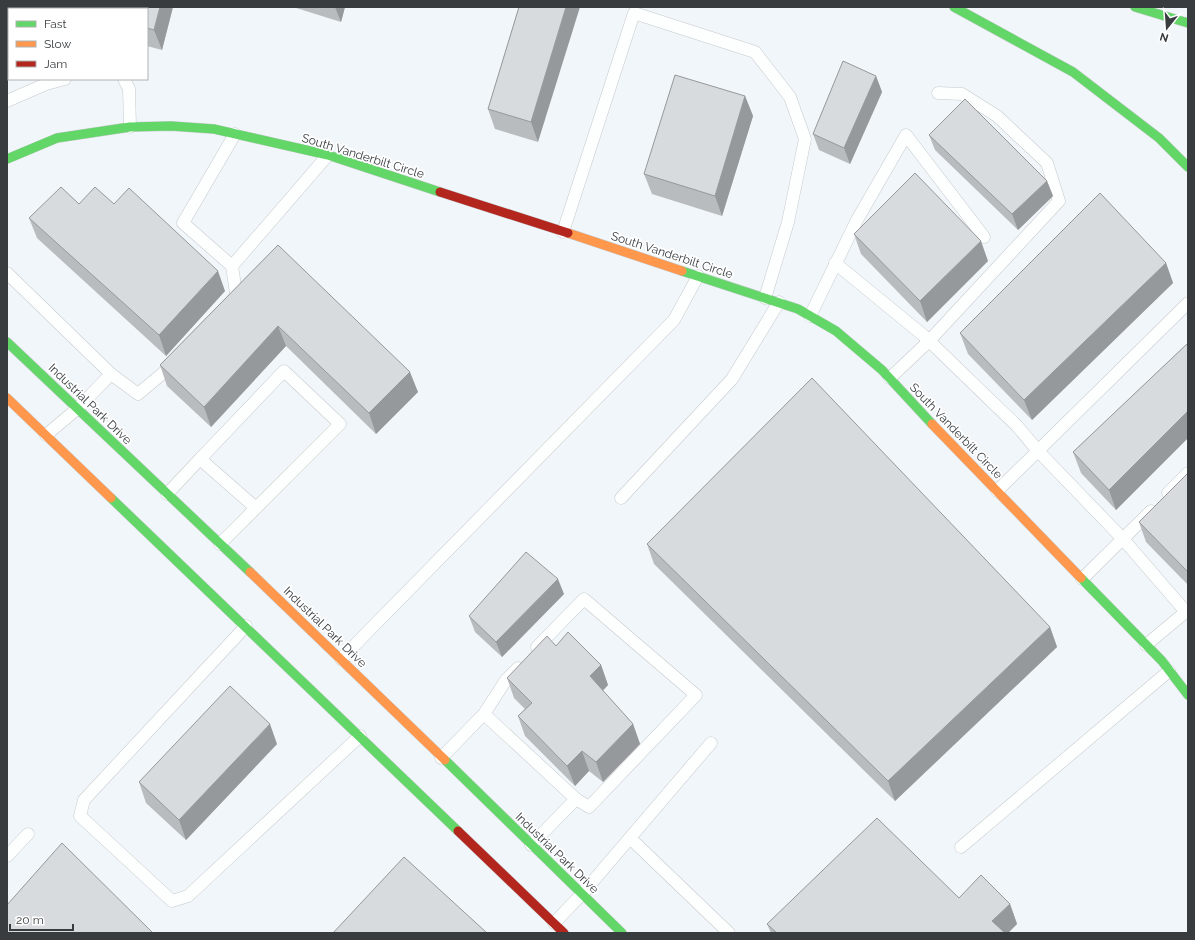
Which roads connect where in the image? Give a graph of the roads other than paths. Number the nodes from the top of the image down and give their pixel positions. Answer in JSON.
{"nodes":[{"id":1,"x":954,"y":7,"type":"edge"},
{"id":2,"x":1136,"y":7,"type":"edge"},
{"id":3,"x":1188,"y":23,"type":"edge"},
{"id":4,"x":61,"y":80,"type":"edge"},
{"id":5,"x":124,"y":80,"type":"edge"},
{"id":6,"x":938,"y":93,"type":"dead end"},
{"id":7,"x":7,"y":101,"type":"edge"},
{"id":8,"x":130,"y":127,"type":"junction"},
{"id":9,"x":235,"y":134,"type":"junction"},
{"id":10,"x":328,"y":155,"type":"junction"},
{"id":11,"x":7,"y":159,"type":"edge"},
{"id":12,"x":1188,"y":167,"type":"edge"},
{"id":13,"x":563,"y":232,"type":"junction"},
{"id":14,"x":984,"y":237,"type":"dead end"},
{"id":15,"x":835,"y":263,"type":"junction"},
{"id":16,"x":232,"y":266,"type":"junction"},
{"id":17,"x":7,"y":273,"type":"edge"},
{"id":18,"x":698,"y":276,"type":"junction"},
{"id":19,"x":765,"y":298,"type":"junction"},
{"id":20,"x":779,"y":302,"type":"junction"},
{"id":21,"x":1188,"y":303,"type":"edge"},
{"id":22,"x":226,"y":310,"type":"edge"},
{"id":23,"x":810,"y":316,"type":"junction"},
{"id":24,"x":929,"y":341,"type":"junction"},
{"id":25,"x":7,"y":342,"type":"edge"},
{"id":26,"x":185,"y":353,"type":"edge"},
{"id":27,"x":111,"y":374,"type":"junction"},
{"id":28,"x":890,"y":378,"type":"junction"},
{"id":29,"x":7,"y":398,"type":"edge"},
{"id":30,"x":77,"y":409,"type":"junction"},
{"id":31,"x":46,"y":435,"type":"junction"},
{"id":32,"x":1039,"y":452,"type":"junction"},
{"id":33,"x":200,"y":459,"type":"junction"},
{"id":34,"x":1188,"y":473,"type":"edge"},
{"id":35,"x":997,"y":491,"type":"junction"},
{"id":36,"x":167,"y":494,"type":"junction"},
{"id":37,"x":620,"y":498,"type":"dead end"},
{"id":38,"x":256,"y":508,"type":"junction"},
{"id":39,"x":1123,"y":539,"type":"junction"},
{"id":40,"x":220,"y":544,"type":"junction"},
{"id":41,"x":1082,"y":579,"type":"junction"},
{"id":42,"x":1187,"y":611,"type":"edge"},
{"id":43,"x":246,"y":626,"type":"junction"},
{"id":44,"x":1146,"y":645,"type":"junction"},
{"id":45,"x":341,"y":659,"type":"junction"},
{"id":46,"x":1169,"y":670,"type":"junction"},
{"id":47,"x":1188,"y":695,"type":"edge"},
{"id":48,"x":484,"y":714,"type":"junction"},
{"id":49,"x":360,"y":736,"type":"junction"},
{"id":50,"x":711,"y":743,"type":"dead end"},
{"id":51,"x":441,"y":758,"type":"junction"},
{"id":52,"x":576,"y":799,"type":"junction"},
{"id":53,"x":28,"y":834,"type":"dead end"},
{"id":54,"x":630,"y":838,"type":"junction"},
{"id":55,"x":531,"y":845,"type":"junction"},
{"id":56,"x":961,"y":847,"type":"dead end"},
{"id":57,"x":7,"y":856,"type":"edge"},
{"id":58,"x":582,"y":894,"type":"junction"},
{"id":59,"x":554,"y":923,"type":"junction"},
{"id":60,"x":564,"y":933,"type":"edge"},
{"id":61,"x":622,"y":933,"type":"edge"},
{"id":62,"x":729,"y":933,"type":"edge"}],
"edges":[{"from":1,"to":12,"type":"main road"},
{"from":2,"to":3,"type":"main road"},
{"from":4,"to":7,"type":"lane"},
{"from":5,"to":8,"type":"lane"},
{"from":6,"to":24,"type":"lane"},
{"from":8,"to":9,"type":"main road","name":"South Vanderbilt Circle"},
{"from":8,"to":11,"type":"main road","name":"South Vanderbilt Circle"},
{"from":9,"to":10,"type":"main road","name":"South Vanderbilt Circle"},
{"from":9,"to":16,"type":"lane"},
{"from":10,"to":13,"type":"main road","name":"South Vanderbilt Circle"},
{"from":10,"to":16,"type":"lane"},
{"from":13,"to":18,"type":"main road","name":"South Vanderbilt Circle"},
{"from":13,"to":19,"type":"lane"},
{"from":14,"to":15,"type":"lane"},
{"from":15,"to":23,"type":"lane"},
{"from":15,"to":24,"type":"lane"},
{"from":16,"to":22,"type":"lane"},
{"from":17,"to":27,"type":"lane"},
{"from":18,"to":19,"type":"main road","name":"South Vanderbilt Circle"},
{"from":18,"to":45,"type":"lane"},
{"from":19,"to":20,"type":"main road","name":"South Vanderbilt Circle"},
{"from":20,"to":23,"type":"main road","name":"South Vanderbilt Circle"},
{"from":20,"to":37,"type":"lane"},
{"from":21,"to":32,"type":"lane"},
{"from":23,"to":28,"type":"main road","name":"South Vanderbilt Circle"},
{"from":24,"to":28,"type":"lane"},
{"from":24,"to":32,"type":"lane"},
{"from":25,"to":30,"type":"main road","name":"Industrial Park Drive"},
{"from":26,"to":27,"type":"lane"},
{"from":27,"to":30,"type":"lane"},
{"from":28,"to":35,"type":"main road","name":"South Vanderbilt Circle"},
{"from":29,"to":31,"type":"main road"},
{"from":30,"to":31,"type":"lane"},
{"from":30,"to":36,"type":"main road","name":"Industrial Park Drive"},
{"from":31,"to":43,"type":"main road"},
{"from":32,"to":35,"type":"lane"},
{"from":32,"to":39,"type":"lane"},
{"from":33,"to":36,"type":"lane"},
{"from":33,"to":38,"type":"lane"},
{"from":33,"to":38,"type":"lane"},
{"from":34,"to":39,"type":"lane"},
{"from":35,"to":41,"type":"main road","name":"South Vanderbilt Circle"},
{"from":36,"to":40,"type":"main road","name":"Industrial Park Drive"},
{"from":38,"to":40,"type":"lane"},
{"from":39,"to":41,"type":"lane"},
{"from":39,"to":42,"type":"lane"},
{"from":40,"to":45,"type":"main road","name":"Industrial Park Drive"},
{"from":41,"to":44,"type":"main road","name":"South Vanderbilt Circle"},
{"from":42,"to":44,"type":"lane"},
{"from":43,"to":49,"type":"main road"},
{"from":43,"to":49,"type":"lane"},
{"from":44,"to":46,"type":"main road","name":"South Vanderbilt Circle"},
{"from":45,"to":51,"type":"main road","name":"Industrial Park Drive"},
{"from":46,"to":47,"type":"main road","name":"South Vanderbilt Circle"},
{"from":46,"to":56,"type":"lane"},
{"from":48,"to":51,"type":"lane"},
{"from":48,"to":52,"type":"lane"},
{"from":48,"to":52,"type":"lane"},
{"from":49,"to":59,"type":"main road"},
{"from":50,"to":54,"type":"lane"},
{"from":51,"to":55,"type":"main road","name":"Industrial Park Drive"},
{"from":52,"to":55,"type":"lane"},
{"from":53,"to":57,"type":"lane"},
{"from":54,"to":58,"type":"lane"},
{"from":54,"to":62,"type":"lane"},
{"from":55,"to":58,"type":"main road","name":"Industrial Park Drive"},
{"from":58,"to":59,"type":"lane"},
{"from":58,"to":61,"type":"main road","name":"Industrial Park Drive"},
{"from":59,"to":60,"type":"main road"}]}
